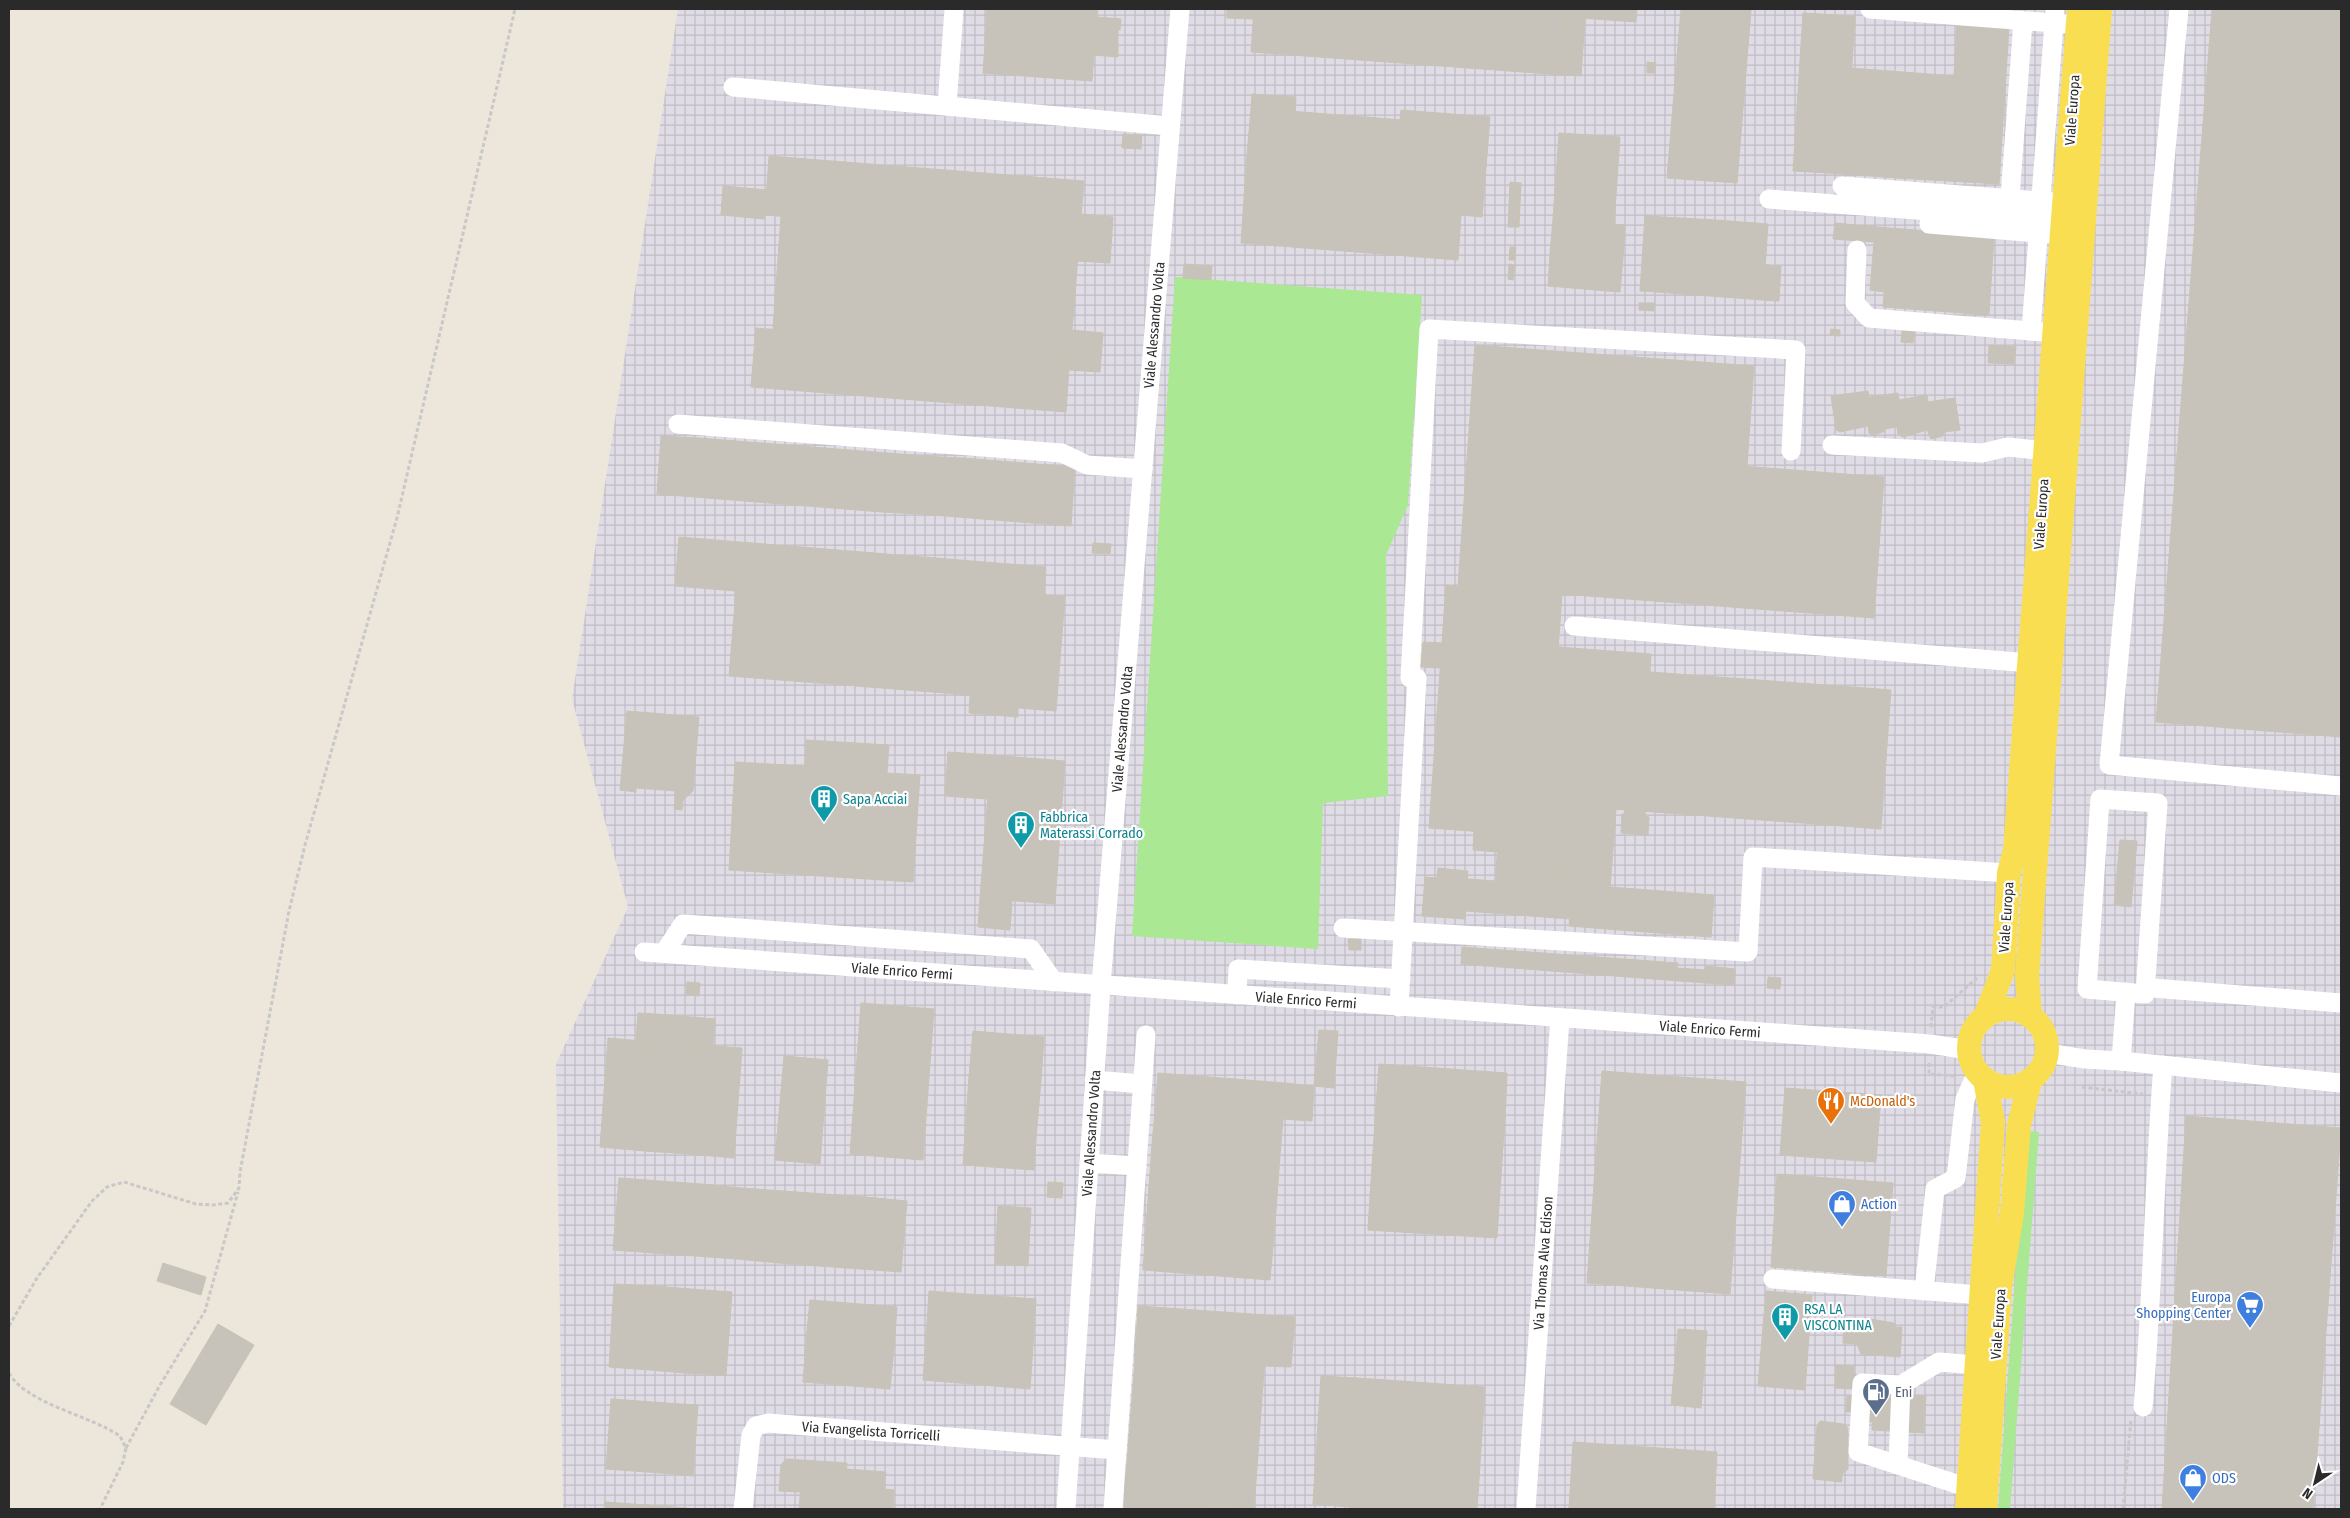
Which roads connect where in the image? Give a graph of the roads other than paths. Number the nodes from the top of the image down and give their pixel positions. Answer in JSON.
{"nodes":[{"id":1,"x":954,"y":9,"type":"edge"},
{"id":2,"x":1180,"y":9,"type":"edge"},
{"id":3,"x":1870,"y":9,"type":"edge"},
{"id":4,"x":2100,"y":9,"type":"edge"},
{"id":5,"x":2180,"y":9,"type":"edge"},
{"id":6,"x":2055,"y":16,"type":"edge"},
{"id":7,"x":2078,"y":17,"type":"edge"},
{"id":8,"x":2023,"y":21,"type":"junction"},
{"id":9,"x":733,"y":87,"type":"dead end"},
{"id":10,"x":947,"y":106,"type":"junction"},
{"id":11,"x":1170,"y":126,"type":"junction"},
{"id":12,"x":1842,"y":186,"type":"dead end"},
{"id":13,"x":1769,"y":199,"type":"dead end"},
{"id":14,"x":2009,"y":208,"type":"junction"},
{"id":15,"x":1836,"y":217,"type":"dead end"},
{"id":16,"x":2040,"y":218,"type":"junction"},
{"id":17,"x":2063,"y":220,"type":"junction"},
{"id":18,"x":1857,"y":250,"type":"dead end"},
{"id":19,"x":2031,"y":331,"type":"junction"},
{"id":20,"x":2054,"y":333,"type":"junction"},
{"id":21,"x":678,"y":424,"type":"dead end"},
{"id":22,"x":1832,"y":445,"type":"dead end"},
{"id":23,"x":1791,"y":451,"type":"dead end"},
{"id":24,"x":2046,"y":451,"type":"junction"},
{"id":25,"x":1143,"y":469,"type":"junction"},
{"id":26,"x":1574,"y":626,"type":"dead end"},
{"id":27,"x":2030,"y":663,"type":"junction"},
{"id":28,"x":2341,"y":786,"type":"edge"},
{"id":29,"x":2009,"y":873,"type":"junction"},
{"id":30,"x":1342,"y":928,"type":"dead end"},
{"id":31,"x":1403,"y":932,"type":"junction"},
{"id":32,"x":644,"y":952,"type":"dead end"},
{"id":33,"x":664,"y":954,"type":"junction"},
{"id":34,"x":1401,"y":979,"type":"junction"},
{"id":35,"x":1054,"y":982,"type":"junction"},
{"id":36,"x":1101,"y":986,"type":"junction"},
{"id":37,"x":2153,"y":988,"type":"dead end"},
{"id":38,"x":2126,"y":992,"type":"junction"},
{"id":39,"x":1237,"y":995,"type":"junction"},
{"id":40,"x":2341,"y":1003,"type":"edge"},
{"id":41,"x":1399,"y":1006,"type":"junction"},
{"id":42,"x":1986,"y":1015,"type":"junction"},
{"id":43,"x":2030,"y":1016,"type":"junction"},
{"id":44,"x":1560,"y":1018,"type":"junction"},
{"id":45,"x":1146,"y":1035,"type":"dead end"},
{"id":46,"x":1968,"y":1050,"type":"junction"},
{"id":47,"x":2047,"y":1053,"type":"junction"},
{"id":48,"x":2121,"y":1061,"type":"junction"},
{"id":49,"x":2163,"y":1065,"type":"junction"},
{"id":50,"x":1981,"y":1076,"type":"junction"},
{"id":51,"x":1094,"y":1080,"type":"junction"},
{"id":52,"x":2030,"y":1081,"type":"junction"},
{"id":53,"x":2341,"y":1083,"type":"edge"},
{"id":54,"x":1142,"y":1084,"type":"junction"},
{"id":55,"x":1089,"y":1163,"type":"junction"},
{"id":56,"x":1137,"y":1166,"type":"junction"},
{"id":57,"x":1773,"y":1279,"type":"dead end"},
{"id":58,"x":1924,"y":1291,"type":"junction"},
{"id":59,"x":1981,"y":1295,"type":"junction"},
{"id":60,"x":1976,"y":1365,"type":"junction"},
{"id":61,"x":1901,"y":1386,"type":"junction"},
{"id":62,"x":2143,"y":1407,"type":"dead end"},
{"id":63,"x":1070,"y":1446,"type":"junction"},
{"id":64,"x":1117,"y":1450,"type":"junction"},
{"id":65,"x":1898,"y":1465,"type":"junction"},
{"id":66,"x":1968,"y":1499,"type":"edge"},
{"id":67,"x":744,"y":1509,"type":"edge"},
{"id":68,"x":1066,"y":1509,"type":"edge"},
{"id":69,"x":1113,"y":1509,"type":"edge"},
{"id":70,"x":1526,"y":1509,"type":"edge"},
{"id":71,"x":1985,"y":1509,"type":"edge"}],
"edges":[{"from":1,"to":10,"type":"street"},
{"from":2,"to":11,"type":"street","name":"Viale Alessandro Volta"},
{"from":3,"to":8,"type":"street"},
{"from":4,"to":43,"type":"main road","name":"Viale Europa"},
{"from":5,"to":28,"type":"street"},
{"from":6,"to":7,"type":"street"},
{"from":6,"to":8,"type":"street"},
{"from":6,"to":16,"type":"street"},
{"from":7,"to":17,"type":"main road","name":"Viale Europa"},
{"from":8,"to":14,"type":"street"},
{"from":9,"to":10,"type":"street"},
{"from":10,"to":11,"type":"street"},
{"from":11,"to":25,"type":"street","name":"Viale Alessandro Volta"},
{"from":12,"to":14,"type":"street"},
{"from":13,"to":14,"type":"street"},
{"from":14,"to":16,"type":"street"},
{"from":15,"to":16,"type":"street"},
{"from":16,"to":17,"type":"street"},
{"from":16,"to":17,"type":"street"},
{"from":16,"to":19,"type":"street"},
{"from":17,"to":20,"type":"main road","name":"Viale Europa"},
{"from":18,"to":19,"type":"street"},
{"from":19,"to":20,"type":"street"},
{"from":20,"to":24,"type":"main road","name":"Viale Europa"},
{"from":21,"to":25,"type":"street"},
{"from":22,"to":24,"type":"street"},
{"from":23,"to":31,"type":"street"},
{"from":24,"to":27,"type":"main road","name":"Viale Europa"},
{"from":25,"to":36,"type":"street","name":"Viale Alessandro Volta"},
{"from":26,"to":27,"type":"street"},
{"from":27,"to":29,"type":"main road","name":"Viale Europa"},
{"from":29,"to":31,"type":"street"},
{"from":29,"to":42,"type":"main road","name":"Viale Europa"},
{"from":30,"to":31,"type":"street"},
{"from":31,"to":34,"type":"street"},
{"from":32,"to":33,"type":"street","name":"Viale Enrico Fermi"},
{"from":33,"to":35,"type":"street","name":"Viale Enrico Fermi"},
{"from":33,"to":35,"type":"street"},
{"from":34,"to":39,"type":"street"},
{"from":34,"to":41,"type":"street"},
{"from":35,"to":36,"type":"street","name":"Viale Enrico Fermi"},
{"from":36,"to":39,"type":"street","name":"Viale Enrico Fermi"},
{"from":36,"to":51,"type":"street","name":"Viale Alessandro Volta"},
{"from":37,"to":40,"type":"street"},
{"from":38,"to":38,"type":"street"},
{"from":38,"to":48,"type":"street"},
{"from":39,"to":41,"type":"street","name":"Viale Enrico Fermi"},
{"from":41,"to":44,"type":"street","name":"Viale Enrico Fermi"},
{"from":42,"to":43,"type":"main road"},
{"from":42,"to":46,"type":"main road"},
{"from":43,"to":47,"type":"main road"},
{"from":44,"to":46,"type":"street","name":"Viale Enrico Fermi"},
{"from":44,"to":70,"type":"street","name":"Via Thomas Alva Edison"},
{"from":45,"to":54,"type":"street"},
{"from":46,"to":50,"type":"main road"},
{"from":47,"to":48,"type":"street"},
{"from":47,"to":52,"type":"main road"},
{"from":48,"to":49,"type":"street"},
{"from":49,"to":53,"type":"street"},
{"from":49,"to":62,"type":"street"},
{"from":50,"to":52,"type":"main road"},
{"from":50,"to":58,"type":"street"},
{"from":50,"to":59,"type":"main road","name":"Viale Europa"},
{"from":51,"to":54,"type":"street"},
{"from":51,"to":55,"type":"street","name":"Viale Alessandro Volta"},
{"from":52,"to":71,"type":"main road","name":"Viale Europa"},
{"from":54,"to":56,"type":"street"},
{"from":55,"to":56,"type":"street"},
{"from":55,"to":63,"type":"street","name":"Viale Alessandro Volta"},
{"from":56,"to":64,"type":"street"},
{"from":57,"to":58,"type":"street"},
{"from":58,"to":59,"type":"street"},
{"from":59,"to":60,"type":"main road","name":"Viale Europa"},
{"from":60,"to":61,"type":"street"},
{"from":60,"to":66,"type":"main road","name":"Viale Europa"},
{"from":61,"to":65,"type":"street"},
{"from":61,"to":65,"type":"street"},
{"from":63,"to":64,"type":"street","name":"Via Evangelista Torricelli"},
{"from":63,"to":67,"type":"street","name":"Via Evangelista Torricelli"},
{"from":63,"to":68,"type":"street","name":"Viale Alessandro Volta"},
{"from":64,"to":69,"type":"street"},
{"from":65,"to":66,"type":"street"}]}
